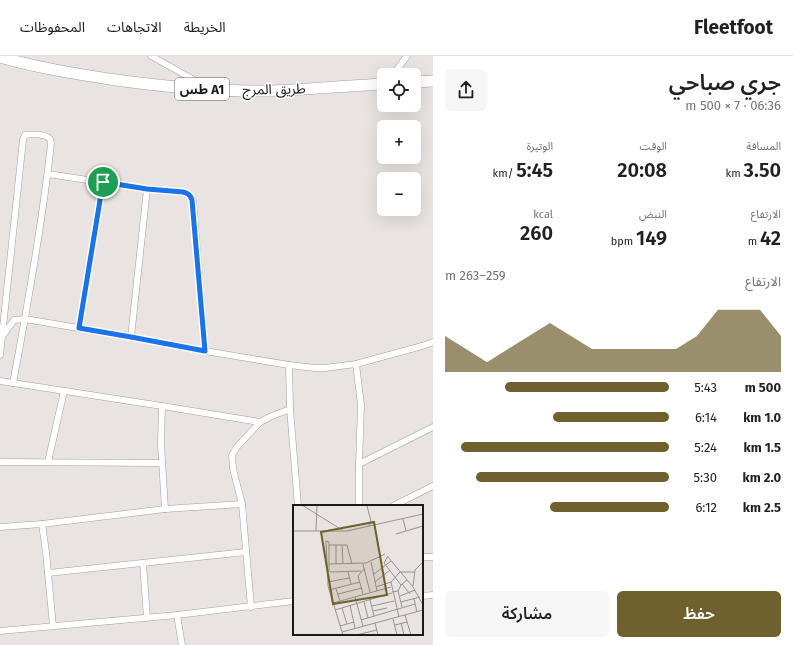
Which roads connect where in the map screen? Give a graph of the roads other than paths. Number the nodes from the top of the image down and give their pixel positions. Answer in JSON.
{"nodes":[{"id":1,"x":151,"y":56,"type":"edge"},
{"id":2,"x":407,"y":56,"type":"edge"},
{"id":3,"x":0,"y":57,"type":"edge"},
{"id":4,"x":0,"y":62,"type":"edge"},
{"id":5,"x":21,"y":63,"type":"junction"},
{"id":6,"x":398,"y":68,"type":"edge"},
{"id":7,"x":433,"y":81,"type":"edge"},
{"id":8,"x":421,"y":82,"type":"edge"},
{"id":9,"x":377,"y":84,"type":"edge"},
{"id":10,"x":211,"y":90,"type":"junction"},
{"id":11,"x":48,"y":174,"type":"junction"},
{"id":12,"x":103,"y":182,"type":"junction"},
{"id":13,"x":147,"y":189,"type":"junction"},
{"id":14,"x":25,"y":319,"type":"junction"},
{"id":15,"x":79,"y":328,"type":"junction"},
{"id":16,"x":131,"y":337,"type":"junction"},
{"id":17,"x":1,"y":338,"type":"junction"},
{"id":18,"x":433,"y":342,"type":"edge"},
{"id":19,"x":205,"y":351,"type":"junction"},
{"id":20,"x":0,"y":355,"type":"edge"},
{"id":21,"x":356,"y":364,"type":"junction"},
{"id":22,"x":289,"y":365,"type":"junction"},
{"id":23,"x":0,"y":381,"type":"edge"},
{"id":24,"x":13,"y":383,"type":"junction"},
{"id":25,"x":64,"y":391,"type":"junction"},
{"id":26,"x":162,"y":406,"type":"junction"},
{"id":27,"x":290,"y":409,"type":"junction"},
{"id":28,"x":260,"y":422,"type":"junction"},
{"id":29,"x":433,"y":427,"type":"edge"},
{"id":30,"x":0,"y":462,"type":"edge"},
{"id":31,"x":48,"y":462,"type":"junction"},
{"id":32,"x":162,"y":463,"type":"junction"},
{"id":33,"x":359,"y":464,"type":"junction"},
{"id":34,"x":433,"y":486,"type":"edge"},
{"id":35,"x":242,"y":504,"type":"junction"},
{"id":36,"x":298,"y":505,"type":"edge"},
{"id":37,"x":359,"y":505,"type":"edge"},
{"id":38,"x":395,"y":505,"type":"edge"},
{"id":39,"x":165,"y":509,"type":"junction"},
{"id":40,"x":42,"y":524,"type":"junction"},
{"id":41,"x":0,"y":527,"type":"edge"},
{"id":42,"x":246,"y":552,"type":"junction"},
{"id":43,"x":433,"y":557,"type":"edge"},
{"id":44,"x":423,"y":558,"type":"edge"},
{"id":45,"x":143,"y":563,"type":"junction"},
{"id":46,"x":48,"y":573,"type":"junction"},
{"id":47,"x":433,"y":595,"type":"edge"},
{"id":48,"x":423,"y":596,"type":"edge"},
{"id":49,"x":293,"y":601,"type":"edge"},
{"id":50,"x":251,"y":607,"type":"junction"},
{"id":51,"x":177,"y":615,"type":"junction"},
{"id":52,"x":147,"y":618,"type":"junction"},
{"id":53,"x":53,"y":626,"type":"junction"},
{"id":54,"x":0,"y":631,"type":"edge"},
{"id":55,"x":182,"y":645,"type":"edge"}],
"edges":[{"from":1,"to":10,"type":"street"},
{"from":2,"to":6,"type":"street"},
{"from":3,"to":5,"type":"highway"},
{"from":4,"to":5,"type":"highway"},
{"from":5,"to":10,"type":"highway","name":"طريق المرج","number":"طس A1"},
{"from":7,"to":8,"type":"highway"},
{"from":9,"to":10,"type":"highway","name":"طريق المرج","number":"طس A1"},
{"from":11,"to":12,"type":"street"},
{"from":11,"to":14,"type":"street"},
{"from":11,"to":17,"type":"street"},
{"from":12,"to":13,"type":"street"},
{"from":12,"to":15,"type":"street"},
{"from":13,"to":16,"type":"street"},
{"from":13,"to":19,"type":"street"},
{"from":14,"to":15,"type":"street"},
{"from":14,"to":17,"type":"street"},
{"from":14,"to":24,"type":"street"},
{"from":15,"to":16,"type":"street"},
{"from":16,"to":19,"type":"street"},
{"from":17,"to":20,"type":"street"},
{"from":18,"to":21,"type":"street"},
{"from":19,"to":22,"type":"street"},
{"from":21,"to":22,"type":"street"},
{"from":21,"to":33,"type":"street"},
{"from":22,"to":27,"type":"street"},
{"from":23,"to":24,"type":"street"},
{"from":24,"to":25,"type":"street"},
{"from":25,"to":26,"type":"street"},
{"from":25,"to":31,"type":"street"},
{"from":26,"to":28,"type":"street"},
{"from":26,"to":32,"type":"street"},
{"from":27,"to":28,"type":"street"},
{"from":27,"to":36,"type":"street"},
{"from":28,"to":35,"type":"street"},
{"from":29,"to":33,"type":"street"},
{"from":30,"to":31,"type":"street"},
{"from":31,"to":32,"type":"street"},
{"from":32,"to":39,"type":"street"},
{"from":33,"to":37,"type":"street"},
{"from":34,"to":38,"type":"street"},
{"from":35,"to":39,"type":"street"},
{"from":35,"to":42,"type":"street"},
{"from":39,"to":40,"type":"street"},
{"from":40,"to":41,"type":"street"},
{"from":40,"to":46,"type":"street"},
{"from":42,"to":45,"type":"street"},
{"from":42,"to":50,"type":"street"},
{"from":43,"to":44,"type":"street"},
{"from":45,"to":46,"type":"street"},
{"from":45,"to":52,"type":"street"},
{"from":46,"to":53,"type":"street"},
{"from":47,"to":48,"type":"street"},
{"from":49,"to":50,"type":"street"},
{"from":50,"to":51,"type":"street"},
{"from":51,"to":52,"type":"street"},
{"from":51,"to":55,"type":"street"},
{"from":52,"to":53,"type":"street"},
{"from":53,"to":54,"type":"street"}]}
